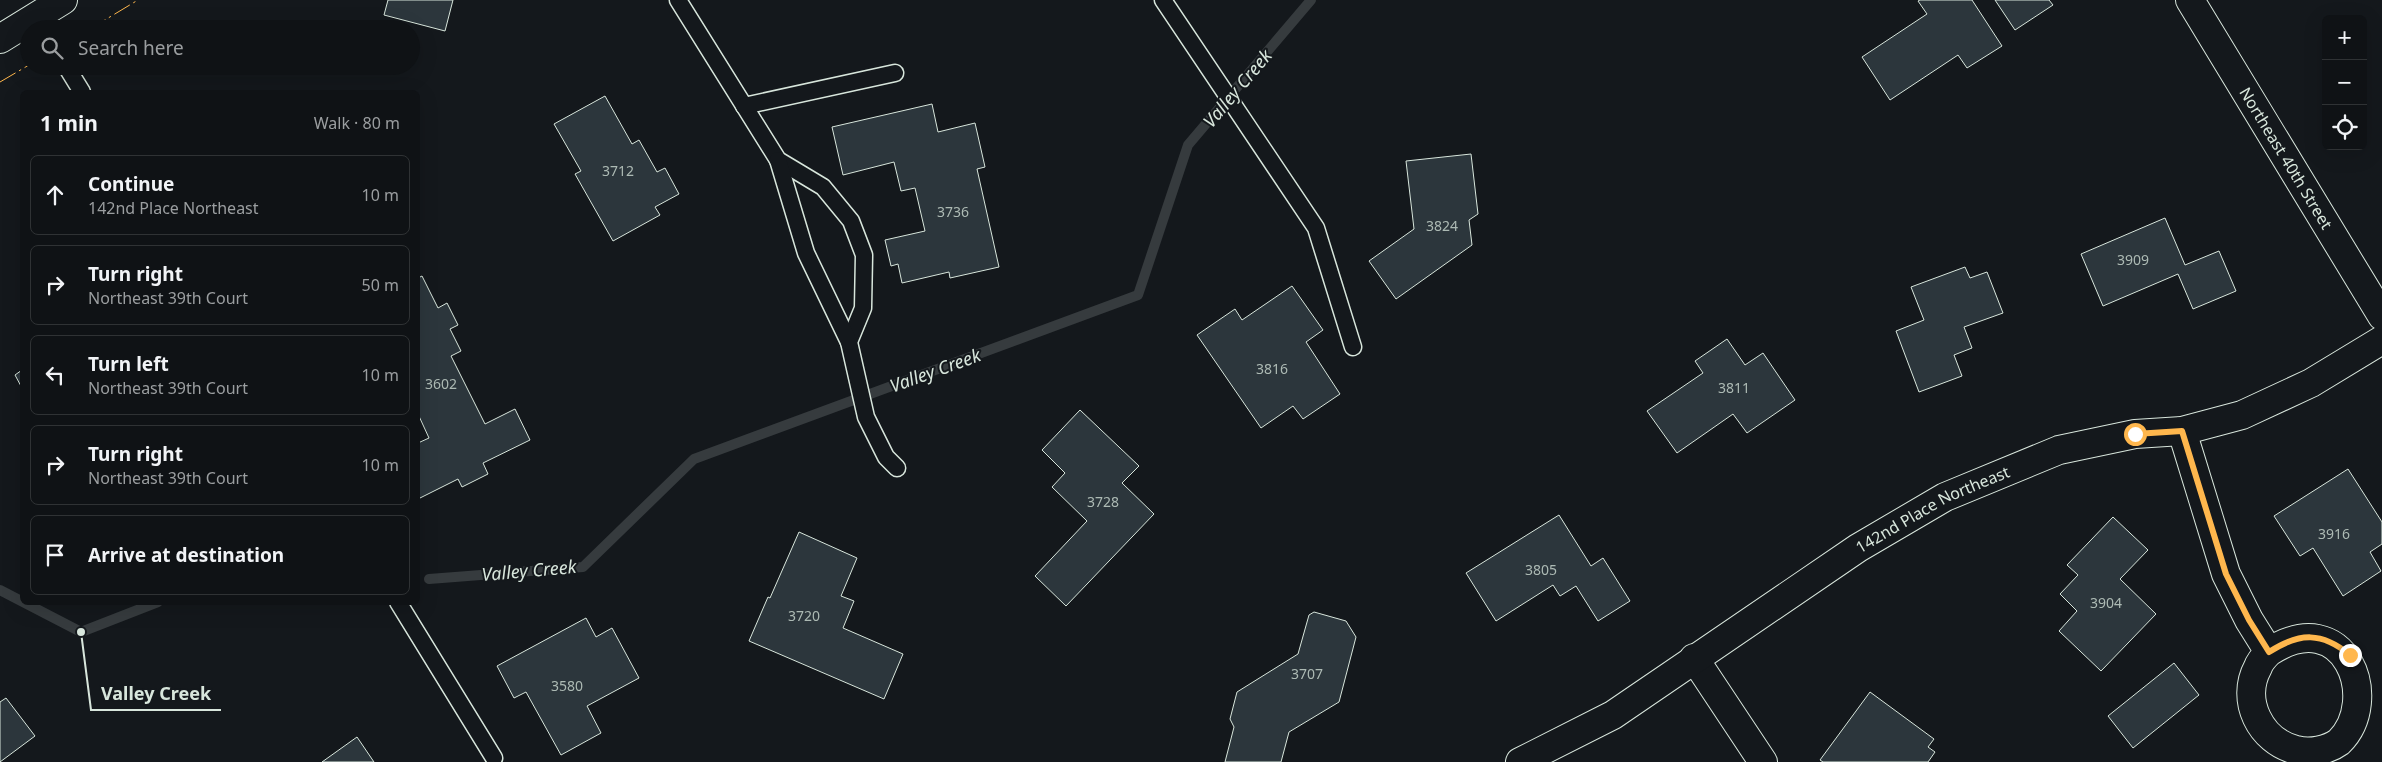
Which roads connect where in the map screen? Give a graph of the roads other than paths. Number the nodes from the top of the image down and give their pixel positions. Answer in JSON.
{"nodes":[{"id":1,"x":63,"y":0,"type":"edge"},
{"id":2,"x":678,"y":0,"type":"edge"},
{"id":3,"x":1163,"y":0,"type":"edge"},
{"id":4,"x":2190,"y":0,"type":"edge"},
{"id":5,"x":42,"y":20,"type":"edge"},
{"id":6,"x":20,"y":31,"type":"edge"},
{"id":7,"x":0,"y":39,"type":"edge"},
{"id":8,"x":895,"y":73,"type":"dead end"},
{"id":9,"x":72,"y":75,"type":"edge"},
{"id":10,"x":81,"y":90,"type":"edge"},
{"id":11,"x":744,"y":106,"type":"junction"},
{"id":12,"x":778,"y":160,"type":"junction"},
{"id":13,"x":2382,"y":316,"type":"edge"},
{"id":14,"x":2382,"y":340,"type":"edge"},
{"id":15,"x":849,"y":342,"type":"junction"},
{"id":16,"x":1353,"y":347,"type":"dead end"},
{"id":17,"x":2182,"y":431,"type":"junction"},
{"id":18,"x":897,"y":468,"type":"dead end"},
{"id":19,"x":400,"y":605,"type":"edge"},
{"id":20,"x":2269,"y":652,"type":"junction"},
{"id":21,"x":1694,"y":658,"type":"junction"},
{"id":22,"x":494,"y":758,"type":"dead end"},
{"id":23,"x":1520,"y":762,"type":"edge"},
{"id":24,"x":1763,"y":762,"type":"edge"}],
"edges":[{"from":1,"to":5,"type":"street"},
{"from":2,"to":11,"type":"lane"},
{"from":3,"to":16,"type":"lane"},
{"from":4,"to":13,"type":"street","name":"Northeast 40th Street"},
{"from":6,"to":7,"type":"street"},
{"from":8,"to":11,"type":"lane"},
{"from":9,"to":10,"type":"lane"},
{"from":11,"to":12,"type":"lane"},
{"from":12,"to":15,"type":"lane"},
{"from":12,"to":15,"type":"lane"},
{"from":14,"to":17,"type":"street","name":"142nd Place Northeast"},
{"from":15,"to":18,"type":"lane"},
{"from":17,"to":20,"type":"street"},
{"from":17,"to":21,"type":"street","name":"142nd Place Northeast"},
{"from":19,"to":22,"type":"lane"},
{"from":20,"to":20,"type":"street"},
{"from":21,"to":23,"type":"street","name":"142nd Place Northeast"},
{"from":21,"to":24,"type":"street"}]}
